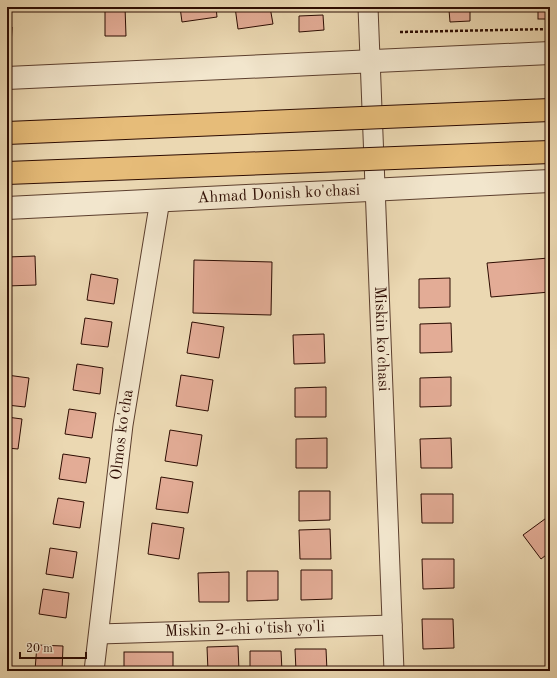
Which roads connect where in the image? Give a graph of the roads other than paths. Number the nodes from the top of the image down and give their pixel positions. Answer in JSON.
{"nodes":[{"id":1,"x":368,"y":7,"type":"edge"},
{"id":2,"x":550,"y":53,"type":"edge"},
{"id":3,"x":370,"y":62,"type":"junction"},
{"id":4,"x":7,"y":78,"type":"edge"},
{"id":5,"x":550,"y":110,"type":"edge"},
{"id":6,"x":7,"y":133,"type":"edge"},
{"id":7,"x":550,"y":152,"type":"edge"},
{"id":8,"x":7,"y":173,"type":"edge"},
{"id":9,"x":550,"y":181,"type":"edge"},
{"id":10,"x":376,"y":189,"type":"junction"},
{"id":11,"x":160,"y":200,"type":"junction"},
{"id":12,"x":7,"y":208,"type":"edge"},
{"id":13,"x":392,"y":625,"type":"junction"},
{"id":14,"x":99,"y":634,"type":"junction"},
{"id":15,"x":94,"y":671,"type":"edge"},
{"id":16,"x":394,"y":671,"type":"edge"}],
"edges":[{"from":1,"to":3,"type":"street","name":"Miskin ko'chasi"},
{"from":2,"to":3,"type":"street"},
{"from":3,"to":4,"type":"street"},
{"from":3,"to":10,"type":"street","name":"Miskin ko'chasi"},
{"from":5,"to":6,"type":"main road","bridge":true},
{"from":7,"to":8,"type":"main road","name":"Ahmad Donish ko'chasi","bridge":true},
{"from":9,"to":10,"type":"street","name":"Ahmad Donish ko'chasi"},
{"from":10,"to":11,"type":"street","name":"Ahmad Donish ko'chasi"},
{"from":10,"to":13,"type":"street","name":"Miskin ko'chasi"},
{"from":11,"to":12,"type":"street","name":"Ahmad Donish ko'chasi"},
{"from":11,"to":14,"type":"street","name":"Olmos ko'cha"},
{"from":13,"to":14,"type":"street","name":"Miskin 2-chi o'tish yo'li"},
{"from":13,"to":16,"type":"street","name":"Miskin ko'chasi"},
{"from":14,"to":15,"type":"street","name":"Olmos ko'cha"}]}
